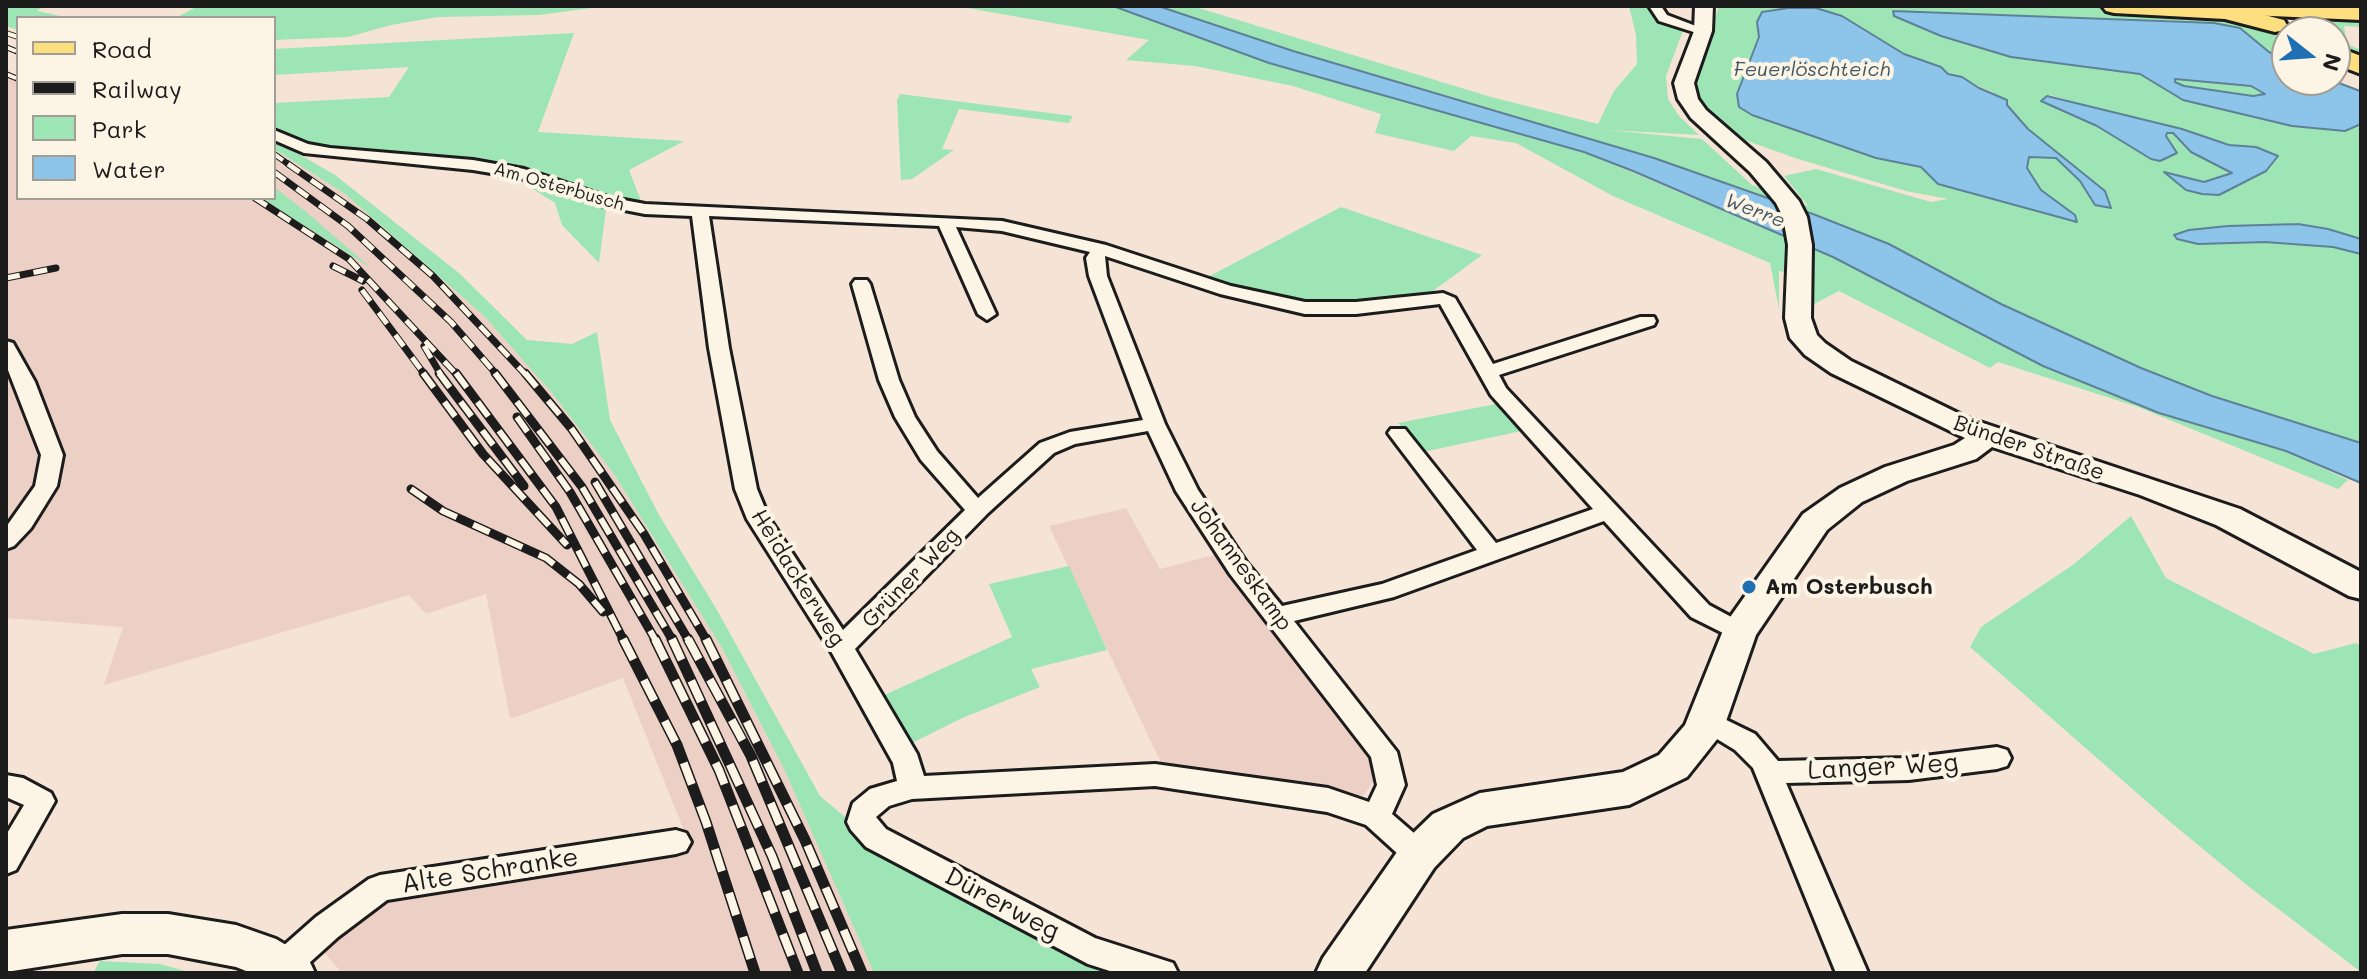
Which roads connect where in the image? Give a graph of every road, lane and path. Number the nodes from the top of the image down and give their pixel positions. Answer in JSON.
{"nodes":[{"id":1,"x":1655,"y":6,"type":"edge"},
{"id":2,"x":1704,"y":6,"type":"edge"},
{"id":3,"x":2114,"y":6,"type":"edge"},
{"id":4,"x":2183,"y":6,"type":"edge"},
{"id":5,"x":2361,"y":14,"type":"edge"},
{"id":6,"x":2332,"y":16,"type":"edge"},
{"id":7,"x":2271,"y":20,"type":"edge"},
{"id":8,"x":2271,"y":20,"type":"edge"},
{"id":9,"x":1703,"y":31,"type":"junction"},
{"id":10,"x":276,"y":135,"type":"edge"},
{"id":11,"x":701,"y":212,"type":"junction"},
{"id":12,"x":945,"y":221,"type":"junction"},
{"id":13,"x":1100,"y":249,"type":"junction"},
{"id":14,"x":861,"y":284,"type":"dead end"},
{"id":15,"x":987,"y":314,"type":"dead end"},
{"id":16,"x":1647,"y":321,"type":"dead end"},
{"id":17,"x":6,"y":347,"type":"edge"},
{"id":18,"x":1487,"y":372,"type":"junction"},
{"id":19,"x":1155,"y":424,"type":"junction"},
{"id":20,"x":1957,"y":424,"type":"junction"},
{"id":21,"x":1398,"y":433,"type":"dead end"},
{"id":22,"x":1988,"y":436,"type":"junction"},
{"id":23,"x":1936,"y":459,"type":"junction"},
{"id":24,"x":980,"y":508,"type":"junction"},
{"id":25,"x":1609,"y":511,"type":"junction"},
{"id":26,"x":6,"y":541,"type":"edge"},
{"id":27,"x":1493,"y":555,"type":"junction"},
{"id":28,"x":2361,"y":587,"type":"edge"},
{"id":29,"x":1277,"y":616,"type":"junction"},
{"id":30,"x":1739,"y":632,"type":"junction"},
{"id":31,"x":841,"y":647,"type":"junction"},
{"id":32,"x":1708,"y":721,"type":"junction"},
{"id":33,"x":1997,"y":758,"type":"dead end"},
{"id":34,"x":1769,"y":772,"type":"junction"},
{"id":35,"x":6,"y":786,"type":"edge"},
{"id":36,"x":912,"y":788,"type":"junction"},
{"id":37,"x":1376,"y":817,"type":"junction"},
{"id":38,"x":676,"y":842,"type":"dead end"},
{"id":39,"x":1419,"y":855,"type":"junction"},
{"id":40,"x":6,"y":861,"type":"edge"},
{"id":41,"x":6,"y":951,"type":"edge"},
{"id":42,"x":288,"y":969,"type":"edge"},
{"id":43,"x":1162,"y":973,"type":"edge"},
{"id":44,"x":1339,"y":973,"type":"edge"},
{"id":45,"x":1852,"y":973,"type":"edge"}],
"edges":[{"from":1,"to":9,"type":"street"},
{"from":2,"to":9,"type":"main road"},
{"from":3,"to":7,"type":"highway"},
{"from":4,"to":8,"type":"main road"},
{"from":5,"to":6,"type":"main road"},
{"from":9,"to":20,"type":"main road","name":"Bünder Straße"},
{"from":10,"to":11,"type":"street","name":"Am Osterbusch"},
{"from":11,"to":12,"type":"street","name":"Am Osterbusch"},
{"from":11,"to":31,"type":"street","name":"Heidackerweg"},
{"from":12,"to":13,"type":"street","name":"Am Osterbusch"},
{"from":12,"to":15,"type":"street"},
{"from":13,"to":18,"type":"street","name":"Am Osterbusch"},
{"from":13,"to":19,"type":"street","name":"Johanneskamp"},
{"from":14,"to":24,"type":"street","name":"Grüner Weg"},
{"from":16,"to":18,"type":"street"},
{"from":17,"to":26,"type":"street"},
{"from":18,"to":25,"type":"street","name":"Am Osterbusch"},
{"from":19,"to":24,"type":"street","name":"Grüner Weg"},
{"from":19,"to":29,"type":"street","name":"Johanneskamp"},
{"from":20,"to":22,"type":"main road","name":"Bünder Straße"},
{"from":20,"to":23,"type":"main road"},
{"from":21,"to":27,"type":"street"},
{"from":22,"to":23,"type":"main road"},
{"from":22,"to":28,"type":"main road","name":"Bünder Straße"},
{"from":23,"to":30,"type":"main road"},
{"from":24,"to":31,"type":"street","name":"Grüner Weg"},
{"from":25,"to":27,"type":"street"},
{"from":25,"to":30,"type":"street","name":"Am Osterbusch"},
{"from":27,"to":29,"type":"street"},
{"from":29,"to":37,"type":"street","name":"Johanneskamp"},
{"from":30,"to":32,"type":"main road"},
{"from":31,"to":36,"type":"street","name":"Heidackerweg"},
{"from":32,"to":34,"type":"street"},
{"from":32,"to":39,"type":"main road"},
{"from":33,"to":34,"type":"street","name":"Langer Weg"},
{"from":34,"to":45,"type":"street"},
{"from":35,"to":40,"type":"street"},
{"from":36,"to":37,"type":"street"},
{"from":36,"to":43,"type":"street","name":"Dürerweg"},
{"from":37,"to":39,"type":"street"},
{"from":38,"to":42,"type":"street","name":"Alte Schranke"},
{"from":39,"to":44,"type":"main road"},
{"from":41,"to":42,"type":"main road"}]}
